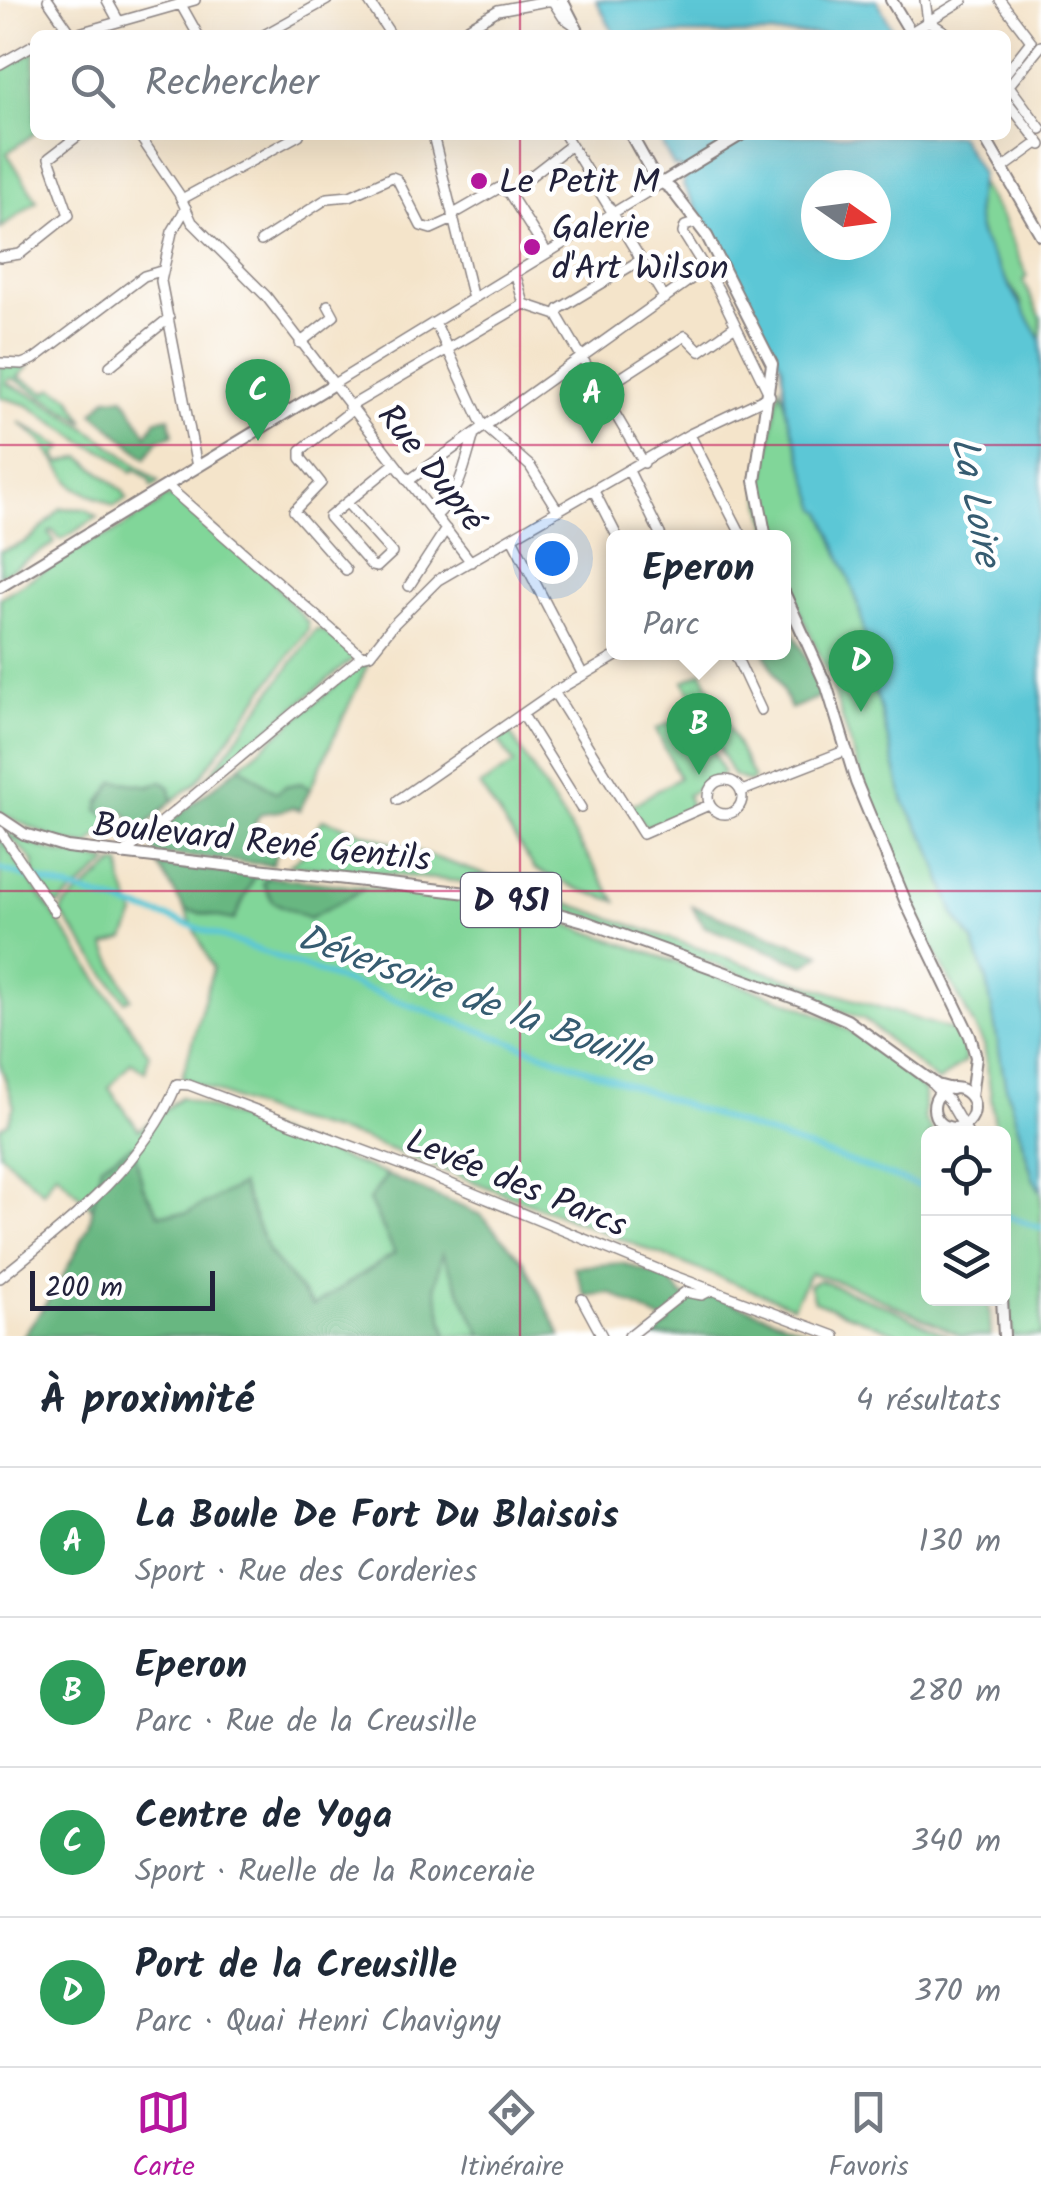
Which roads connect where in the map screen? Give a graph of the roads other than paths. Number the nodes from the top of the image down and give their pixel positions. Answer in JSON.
{"nodes":[{"id":1,"x":48,"y":0,"type":"edge"},
{"id":2,"x":107,"y":0,"type":"edge"},
{"id":3,"x":195,"y":0,"type":"edge"},
{"id":4,"x":327,"y":0,"type":"edge"},
{"id":5,"x":368,"y":0,"type":"edge"},
{"id":6,"x":552,"y":0,"type":"edge"},
{"id":7,"x":562,"y":0,"type":"edge"},
{"id":8,"x":891,"y":0,"type":"edge"},
{"id":9,"x":925,"y":0,"type":"edge"},
{"id":10,"x":963,"y":0,"type":"edge"},
{"id":11,"x":176,"y":3,"type":"edge"},
{"id":12,"x":512,"y":3,"type":"edge"},
{"id":13,"x":1007,"y":3,"type":"edge"},
{"id":14,"x":118,"y":20,"type":"junction"},
{"id":15,"x":928,"y":21,"type":"junction"},
{"id":16,"x":67,"y":30,"type":"edge"},
{"id":17,"x":73,"y":30,"type":"edge"},
{"id":18,"x":195,"y":30,"type":"edge"},
{"id":19,"x":273,"y":30,"type":"edge"},
{"id":20,"x":388,"y":30,"type":"edge"},
{"id":21,"x":463,"y":30,"type":"edge"},
{"id":22,"x":578,"y":30,"type":"edge"},
{"id":23,"x":908,"y":30,"type":"edge"},
{"id":24,"x":916,"y":30,"type":"edge"},
{"id":25,"x":942,"y":30,"type":"edge"},
{"id":26,"x":1038,"y":44,"type":"edge"},
{"id":27,"x":30,"y":47,"type":"edge"},
{"id":28,"x":1011,"y":52,"type":"edge"},
{"id":29,"x":1021,"y":55,"type":"junction"},
{"id":30,"x":0,"y":64,"type":"edge"},
{"id":31,"x":1011,"y":67,"type":"edge"},
{"id":32,"x":1011,"y":81,"type":"edge"},
{"id":33,"x":1011,"y":92,"type":"edge"},
{"id":34,"x":1011,"y":106,"type":"edge"},
{"id":35,"x":1041,"y":128,"type":"edge"},
{"id":36,"x":72,"y":140,"type":"edge"},
{"id":37,"x":142,"y":140,"type":"edge"},
{"id":38,"x":275,"y":140,"type":"edge"},
{"id":39,"x":290,"y":140,"type":"edge"},
{"id":40,"x":435,"y":140,"type":"edge"},
{"id":41,"x":568,"y":140,"type":"edge"},
{"id":42,"x":633,"y":140,"type":"edge"},
{"id":43,"x":734,"y":140,"type":"edge"},
{"id":44,"x":986,"y":140,"type":"edge"},
{"id":45,"x":1040,"y":144,"type":"edge"},
{"id":46,"x":571,"y":145,"type":"junction"},
{"id":47,"x":279,"y":146,"type":"junction"},
{"id":48,"x":1003,"y":168,"type":"junction"},
{"id":49,"x":662,"y":184,"type":"junction"},
{"id":50,"x":509,"y":193,"type":"junction"},
{"id":51,"x":184,"y":203,"type":"junction"},
{"id":52,"x":611,"y":215,"type":"junction"},
{"id":53,"x":452,"y":217,"type":"junction"},
{"id":54,"x":698,"y":222,"type":"junction"},
{"id":55,"x":1041,"y":235,"type":"edge"},
{"id":56,"x":261,"y":241,"type":"dead end"},
{"id":57,"x":547,"y":254,"type":"junction"},
{"id":58,"x":0,"y":257,"type":"edge"},
{"id":59,"x":639,"y":261,"type":"junction"},
{"id":60,"x":705,"y":270,"type":"junction"},
{"id":61,"x":161,"y":271,"type":"junction"},
{"id":62,"x":516,"y":273,"type":"junction"},
{"id":63,"x":473,"y":299,"type":"junction"},
{"id":64,"x":665,"y":300,"type":"junction"},
{"id":65,"x":524,"y":304,"type":"junction"},
{"id":66,"x":328,"y":305,"type":"dead end"},
{"id":67,"x":557,"y":315,"type":"junction"},
{"id":68,"x":168,"y":318,"type":"junction"},
{"id":69,"x":435,"y":322,"type":"junction"},
{"id":70,"x":735,"y":326,"type":"junction"},
{"id":71,"x":300,"y":343,"type":"junction"},
{"id":72,"x":447,"y":350,"type":"junction"},
{"id":73,"x":584,"y":358,"type":"junction"},
{"id":74,"x":0,"y":363,"type":"edge"},
{"id":75,"x":110,"y":366,"type":"dead end"},
{"id":76,"x":332,"y":385,"type":"junction"},
{"id":77,"x":602,"y":390,"type":"junction"},
{"id":78,"x":770,"y":396,"type":"junction"},
{"id":79,"x":350,"y":408,"type":"junction"},
{"id":80,"x":484,"y":427,"type":"junction"},
{"id":81,"x":474,"y":434,"type":"junction"},
{"id":82,"x":690,"y":435,"type":"junction"},
{"id":83,"x":644,"y":462,"type":"junction"},
{"id":84,"x":394,"y":464,"type":"junction"},
{"id":85,"x":197,"y":467,"type":"junction"},
{"id":86,"x":629,"y":471,"type":"junction"},
{"id":87,"x":408,"y":481,"type":"junction"},
{"id":88,"x":167,"y":486,"type":"junction"},
{"id":89,"x":594,"y":491,"type":"junction"},
{"id":90,"x":347,"y":503,"type":"junction"},
{"id":91,"x":558,"y":511,"type":"junction"},
{"id":92,"x":436,"y":516,"type":"junction"},
{"id":93,"x":446,"y":529,"type":"junction"},
{"id":94,"x":614,"y":530,"type":"edge"},
{"id":95,"x":658,"y":530,"type":"edge"},
{"id":96,"x":739,"y":530,"type":"edge"},
{"id":97,"x":764,"y":530,"type":"edge"},
{"id":98,"x":512,"y":538,"type":"junction"},
{"id":99,"x":471,"y":562,"type":"junction"},
{"id":100,"x":346,"y":570,"type":"dead end"},
{"id":101,"x":410,"y":586,"type":"dead end"},
{"id":102,"x":0,"y":587,"type":"edge"},
{"id":103,"x":791,"y":607,"type":"edge"},
{"id":104,"x":362,"y":656,"type":"junction"},
{"id":105,"x":609,"y":660,"type":"edge"},
{"id":106,"x":738,"y":660,"type":"edge"},
{"id":107,"x":583,"y":675,"type":"junction"},
{"id":108,"x":554,"y":692,"type":"junction"},
{"id":109,"x":760,"y":710,"type":"dead end"},
{"id":110,"x":523,"y":714,"type":"junction"},
{"id":111,"x":846,"y":750,"type":"junction"},
{"id":112,"x":742,"y":790,"type":"junction"},
{"id":113,"x":398,"y":800,"type":"dead end"},
{"id":114,"x":709,"y":805,"type":"junction"},
{"id":115,"x":581,"y":808,"type":"dead end"},
{"id":116,"x":0,"y":818,"type":"edge"},
{"id":117,"x":0,"y":831,"type":"edge"},
{"id":118,"x":121,"y":856,"type":"junction"},
{"id":119,"x":54,"y":911,"type":"dead end"},
{"id":120,"x":974,"y":1047,"type":"junction"},
{"id":121,"x":909,"y":1063,"type":"junction"},
{"id":122,"x":950,"y":1090,"type":"junction"},
{"id":123,"x":971,"y":1098,"type":"junction"},
{"id":124,"x":935,"y":1105,"type":"junction"},
{"id":125,"x":957,"y":1126,"type":"edge"},
{"id":126,"x":964,"y":1126,"type":"edge"},
{"id":127,"x":966,"y":1126,"type":"edge"},
{"id":128,"x":670,"y":1274,"type":"junction"},
{"id":129,"x":0,"y":1278,"type":"edge"},
{"id":130,"x":712,"y":1290,"type":"junction"},
{"id":131,"x":685,"y":1292,"type":"junction"},
{"id":132,"x":582,"y":1298,"type":"dead end"},
{"id":133,"x":1002,"y":1306,"type":"edge"},
{"id":134,"x":602,"y":1336,"type":"edge"},
{"id":135,"x":629,"y":1336,"type":"edge"},
{"id":136,"x":835,"y":1336,"type":"edge"},
{"id":137,"x":1004,"y":1336,"type":"edge"}],
"edges":[{"from":1,"to":16,"type":"street"},
{"from":2,"to":14,"type":"street"},
{"from":3,"to":11,"type":"street"},
{"from":4,"to":19,"type":"street"},
{"from":5,"to":20,"type":"street"},
{"from":6,"to":12,"type":"street"},
{"from":6,"to":22,"type":"street"},
{"from":7,"to":22,"type":"main road"},
{"from":8,"to":23,"type":"main road"},
{"from":9,"to":15,"type":"street"},
{"from":10,"to":15,"type":"street"},
{"from":11,"to":14,"type":"street"},
{"from":11,"to":18,"type":"street"},
{"from":12,"to":21,"type":"street"},
{"from":13,"to":26,"type":"street"},
{"from":14,"to":17,"type":"street"},
{"from":15,"to":24,"type":"street"},
{"from":15,"to":25,"type":"street"},
{"from":26,"to":29,"type":"street"},
{"from":26,"to":32,"type":"street"},
{"from":27,"to":30,"type":"street"},
{"from":28,"to":29,"type":"street"},
{"from":29,"to":31,"type":"street"},
{"from":33,"to":35,"type":"street"},
{"from":34,"to":45,"type":"street"},
{"from":36,"to":58,"type":"street"},
{"from":37,"to":51,"type":"street","name":"Rue Dupré"},
{"from":38,"to":47,"type":"street"},
{"from":39,"to":47,"type":"street"},
{"from":40,"to":53,"type":"street"},
{"from":41,"to":46,"type":"street"},
{"from":42,"to":49,"type":"main road"},
{"from":43,"to":49,"type":"main road"},
{"from":44,"to":48,"type":"main road"},
{"from":45,"to":48,"type":"street"},
{"from":46,"to":50,"type":"street"},
{"from":46,"to":52,"type":"street"},
{"from":47,"to":51,"type":"street"},
{"from":48,"to":55,"type":"main road"},
{"from":49,"to":52,"type":"street"},
{"from":49,"to":54,"type":"main road"},
{"from":50,"to":53,"type":"street"},
{"from":50,"to":57,"type":"street"},
{"from":51,"to":61,"type":"street"},
{"from":51,"to":71,"type":"street","name":"Rue Dupré"},
{"from":52,"to":57,"type":"street"},
{"from":52,"to":59,"type":"street"},
{"from":53,"to":56,"type":"street"},
{"from":53,"to":63,"type":"street"},
{"from":54,"to":60,"type":"street"},
{"from":54,"to":78,"type":"main road"},
{"from":57,"to":62,"type":"street"},
{"from":59,"to":64,"type":"street"},
{"from":59,"to":67,"type":"street"},
{"from":60,"to":64,"type":"street"},
{"from":60,"to":70,"type":"street"},
{"from":61,"to":68,"type":"street"},
{"from":61,"to":74,"type":"street"},
{"from":62,"to":63,"type":"street"},
{"from":62,"to":65,"type":"street"},
{"from":63,"to":69,"type":"street"},
{"from":64,"to":73,"type":"street"},
{"from":65,"to":67,"type":"street"},
{"from":65,"to":72,"type":"street"},
{"from":66,"to":71,"type":"street"},
{"from":67,"to":73,"type":"street"},
{"from":68,"to":75,"type":"street"},
{"from":68,"to":85,"type":"street"},
{"from":69,"to":72,"type":"street"},
{"from":69,"to":76,"type":"street"},
{"from":70,"to":77,"type":"street"},
{"from":70,"to":78,"type":"street"},
{"from":71,"to":76,"type":"street","name":"Rue Dupré"},
{"from":72,"to":79,"type":"street"},
{"from":72,"to":80,"type":"street"},
{"from":73,"to":77,"type":"street"},
{"from":73,"to":80,"type":"street"},
{"from":76,"to":79,"type":"street","name":"Rue Dupré"},
{"from":76,"to":85,"type":"main road"},
{"from":77,"to":83,"type":"street"},
{"from":78,"to":82,"type":"street"},
{"from":78,"to":97,"type":"main road"},
{"from":79,"to":84,"type":"street","name":"Rue Dupré"},
{"from":79,"to":100,"type":"street"},
{"from":80,"to":81,"type":"street"},
{"from":80,"to":91,"type":"street"},
{"from":81,"to":87,"type":"street"},
{"from":81,"to":92,"type":"street"},
{"from":82,"to":83,"type":"street"},
{"from":82,"to":96,"type":"street"},
{"from":83,"to":86,"type":"street"},
{"from":84,"to":87,"type":"street","name":"Rue Dupré"},
{"from":84,"to":90,"type":"street"},
{"from":85,"to":88,"type":"main road"},
{"from":86,"to":89,"type":"street"},
{"from":86,"to":95,"type":"street"},
{"from":87,"to":92,"type":"street","name":"Rue Dupré"},
{"from":88,"to":102,"type":"main road"},
{"from":88,"to":104,"type":"street"},
{"from":89,"to":91,"type":"street"},
{"from":89,"to":94,"type":"street"},
{"from":90,"to":90,"type":"street"},
{"from":91,"to":98,"type":"street"},
{"from":92,"to":93,"type":"street","name":"Rue Dupré"},
{"from":93,"to":99,"type":"street","name":"Rue Dupré"},
{"from":93,"to":101,"type":"street"},
{"from":98,"to":99,"type":"street"},
{"from":98,"to":107,"type":"street"},
{"from":99,"to":104,"type":"street"},
{"from":103,"to":111,"type":"main road"},
{"from":104,"to":118,"type":"street"},
{"from":105,"to":107,"type":"street"},
{"from":106,"to":109,"type":"street"},
{"from":107,"to":108,"type":"street"},
{"from":108,"to":110,"type":"street"},
{"from":108,"to":114,"type":"street"},
{"from":110,"to":113,"type":"street"},
{"from":110,"to":115,"type":"street"},
{"from":111,"to":112,"type":"street"},
{"from":111,"to":120,"type":"main road"},
{"from":112,"to":114,"type":"street"},
{"from":112,"to":114,"type":"street"},
{"from":116,"to":118,"type":"main road","name":"Boulevard René Gentils","number":"D 951"},
{"from":117,"to":119,"type":"street"},
{"from":118,"to":121,"type":"main road","name":"Boulevard René Gentils","number":"D 951"},
{"from":120,"to":122,"type":"main road"},
{"from":120,"to":123,"type":"main road"},
{"from":121,"to":122,"type":"main road","name":"Boulevard René Gentils","number":"D 951"},
{"from":121,"to":124,"type":"main road","name":"Boulevard René Gentils","number":"D 951"},
{"from":122,"to":123,"type":"main road","name":"Boulevard René Gentils"},
{"from":122,"to":124,"type":"main road"},
{"from":122,"to":126,"type":"street"},
{"from":123,"to":127,"type":"main road"},
{"from":124,"to":125,"type":"main road","name":"Boulevard René Gentils"},
{"from":128,"to":129,"type":"street","name":"Levée des Parcs"},
{"from":128,"to":130,"type":"street","name":"Levée des Parcs"},
{"from":128,"to":131,"type":"street"},
{"from":130,"to":131,"type":"street"},
{"from":130,"to":136,"type":"street","name":"Levée des Parcs"},
{"from":131,"to":135,"type":"street"},
{"from":132,"to":134,"type":"street"},
{"from":133,"to":137,"type":"main road"}]}
